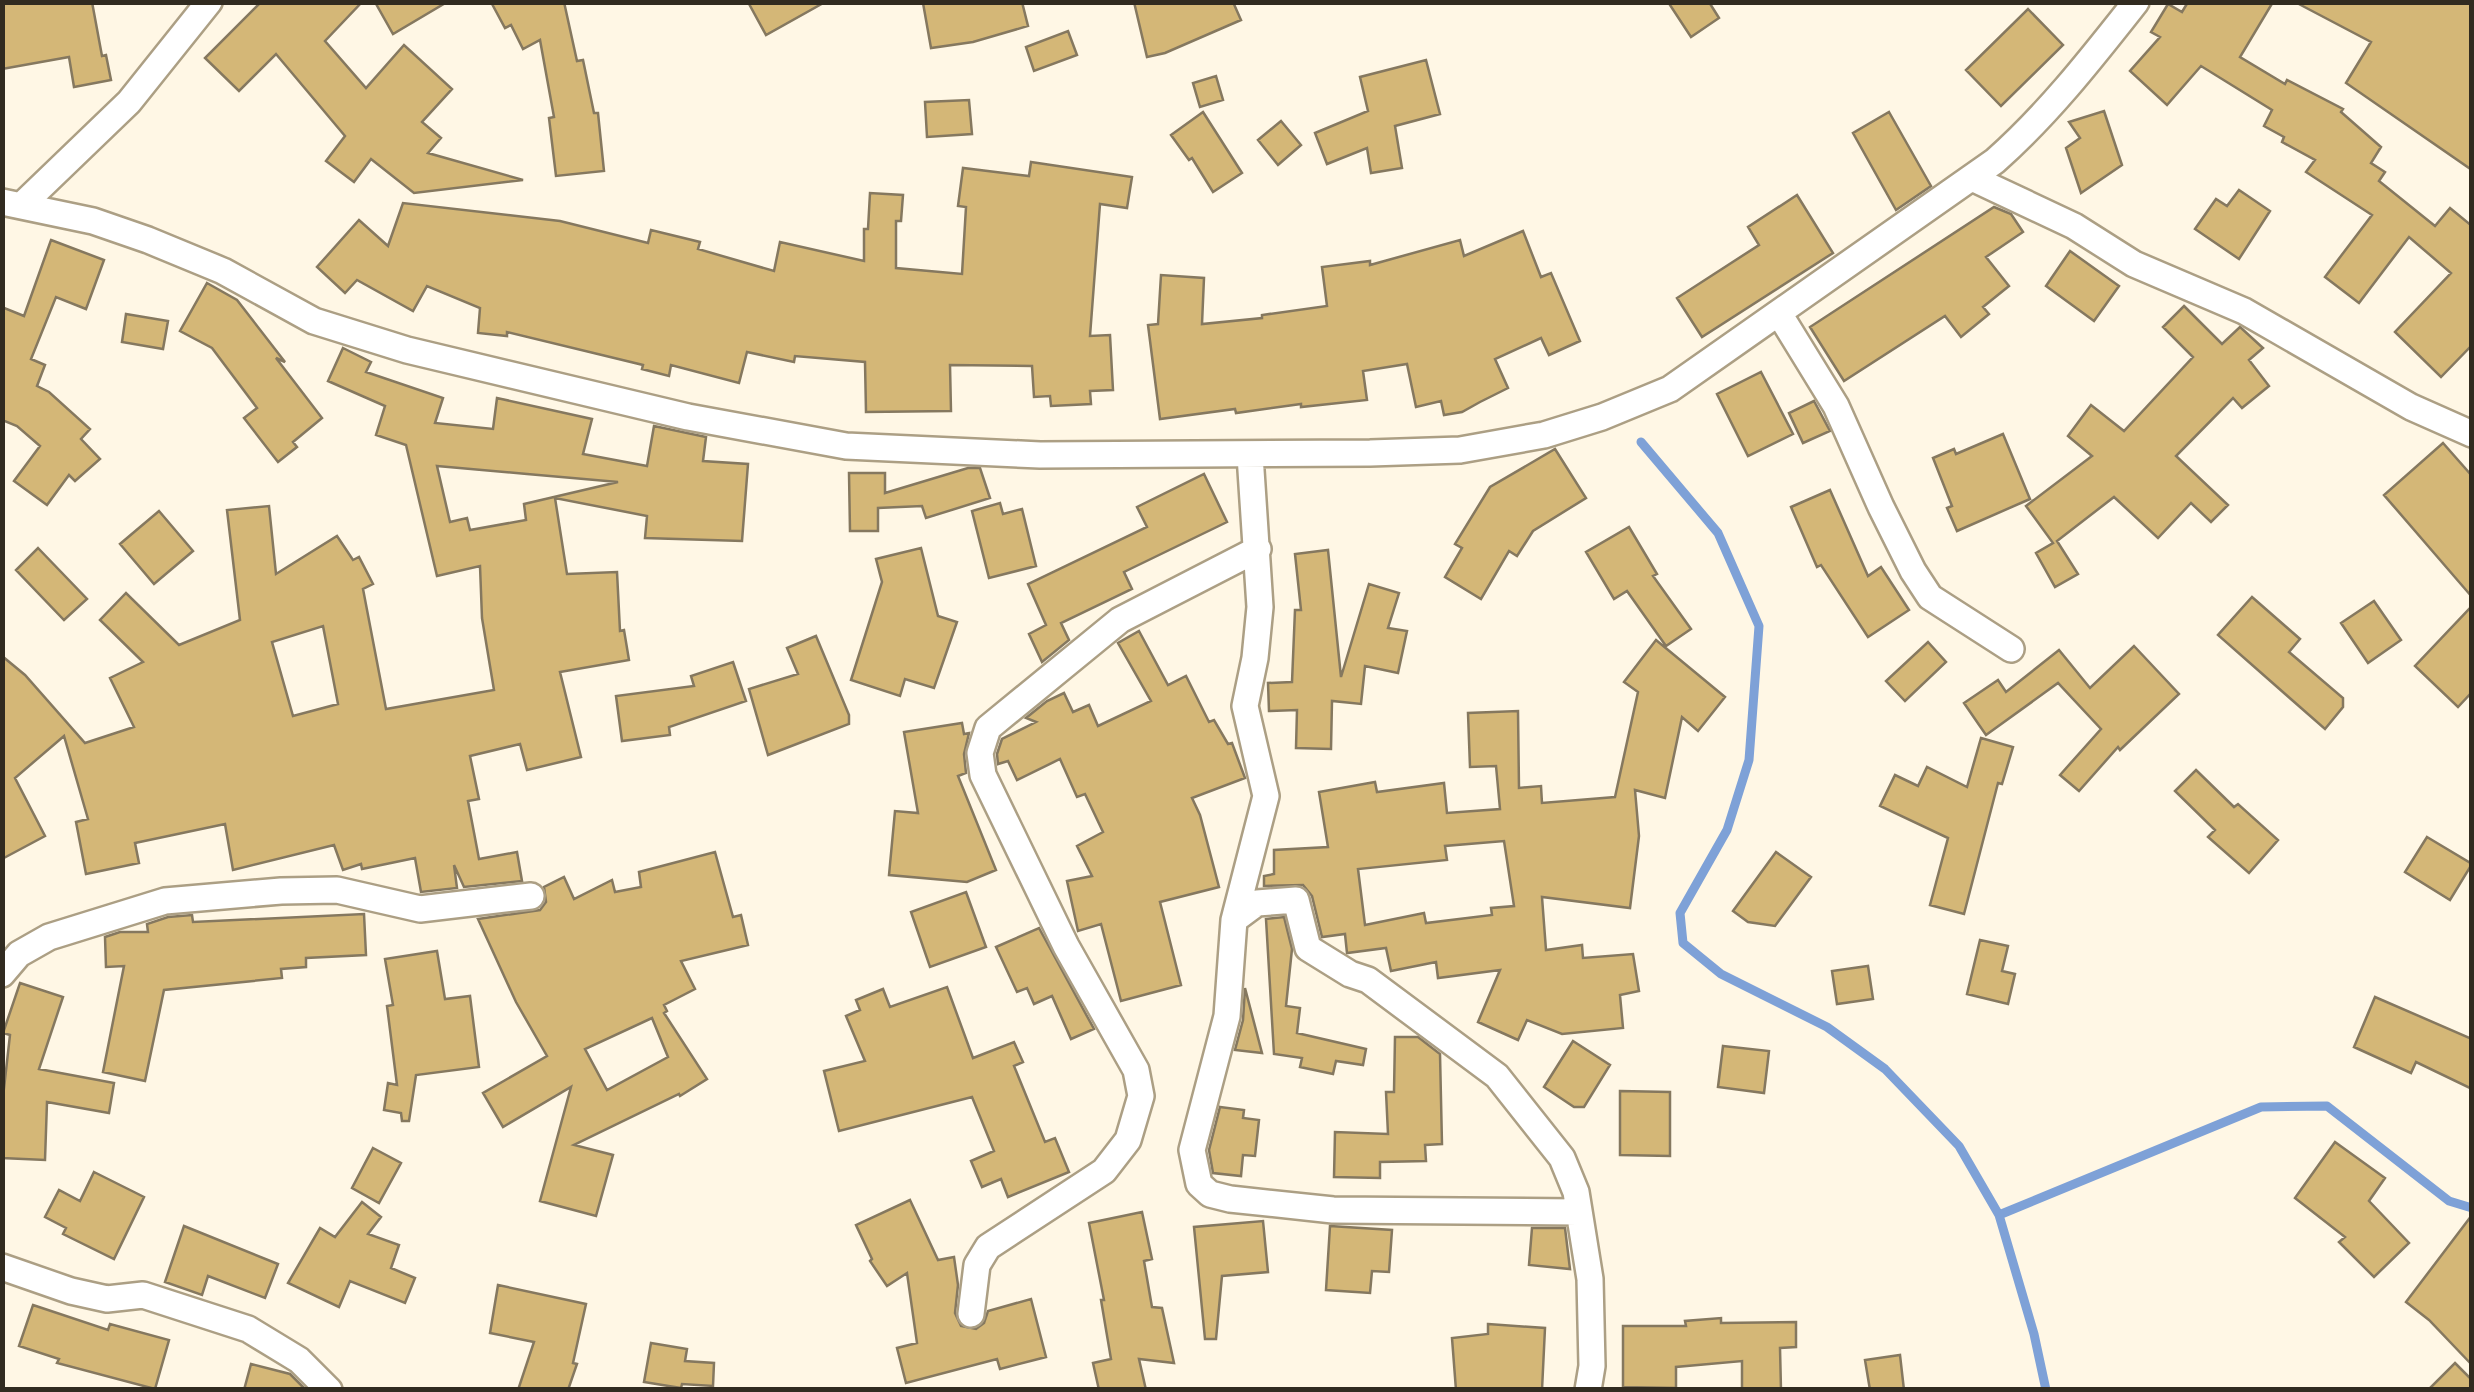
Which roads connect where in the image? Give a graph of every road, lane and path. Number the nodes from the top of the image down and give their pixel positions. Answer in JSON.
{"nodes":[{"id":1,"x":209,"y":2,"type":"edge"},
{"id":2,"x":2136,"y":2,"type":"edge"},
{"id":3,"x":1972,"y":178,"type":"junction"},
{"id":4,"x":12,"y":204,"type":"edge"},
{"id":5,"x":1780,"y":315,"type":"junction"},
{"id":6,"x":2472,"y":434,"type":"edge"},
{"id":7,"x":1250,"y":455,"type":"junction"},
{"id":8,"x":1258,"y":549,"type":"junction"},
{"id":9,"x":2011,"y":649,"type":"dead end"},
{"id":10,"x":531,"y":896,"type":"dead end"},
{"id":11,"x":1234,"y":920,"type":"junction"},
{"id":12,"x":2,"y":974,"type":"edge"},
{"id":13,"x":1578,"y":1212,"type":"junction"},
{"id":14,"x":2,"y":1267,"type":"edge"},
{"id":15,"x":971,"y":1314,"type":"dead end"},
{"id":16,"x":329,"y":1390,"type":"edge"},
{"id":17,"x":1588,"y":1390,"type":"edge"}],
"edges":[{"from":1,"to":4,"type":"street"},
{"from":2,"to":3,"type":"street"},
{"from":3,"to":5,"type":"street"},
{"from":3,"to":6,"type":"street"},
{"from":4,"to":7,"type":"street"},
{"from":5,"to":7,"type":"street"},
{"from":5,"to":9,"type":"street"},
{"from":7,"to":8,"type":"street"},
{"from":8,"to":11,"type":"street"},
{"from":8,"to":15,"type":"street"},
{"from":10,"to":12,"type":"street"},
{"from":11,"to":13,"type":"street"},
{"from":11,"to":13,"type":"street"},
{"from":13,"to":17,"type":"street"},
{"from":14,"to":16,"type":"street"}]}
